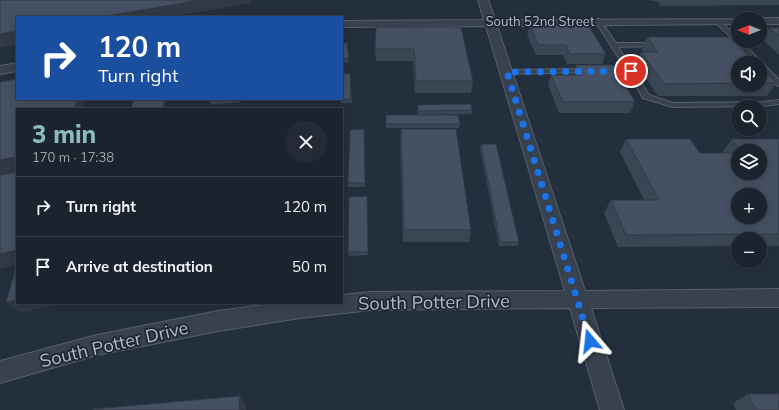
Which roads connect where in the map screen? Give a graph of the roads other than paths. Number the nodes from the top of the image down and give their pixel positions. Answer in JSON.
{"nodes":[{"id":1,"x":483,"y":0,"type":"edge"},
{"id":2,"x":490,"y":21,"type":"junction"},
{"id":3,"x":598,"y":21,"type":"junction"},
{"id":4,"x":717,"y":21,"type":"junction"},
{"id":5,"x":731,"y":21,"type":"edge"},
{"id":6,"x":767,"y":21,"type":"edge"},
{"id":7,"x":779,"y":21,"type":"edge"},
{"id":8,"x":343,"y":24,"type":"edge"},
{"id":9,"x":731,"y":34,"type":"edge"},
{"id":10,"x":661,"y":44,"type":"edge"},
{"id":11,"x":717,"y":44,"type":"edge"},
{"id":12,"x":731,"y":44,"type":"edge"},
{"id":13,"x":613,"y":45,"type":"junction"},
{"id":14,"x":745,"y":48,"type":"edge"},
{"id":15,"x":753,"y":56,"type":"edge"},
{"id":16,"x":16,"y":67,"type":"edge"},
{"id":17,"x":0,"y":70,"type":"edge"},
{"id":18,"x":592,"y":71,"type":"edge"},
{"id":19,"x":600,"y":71,"type":"edge"},
{"id":20,"x":631,"y":71,"type":"junction"},
{"id":21,"x":767,"y":71,"type":"edge"},
{"id":22,"x":507,"y":72,"type":"junction"},
{"id":23,"x":779,"y":84,"type":"edge"},
{"id":24,"x":775,"y":102,"type":"edge"},
{"id":25,"x":779,"y":298,"type":"edge"},
{"id":26,"x":577,"y":300,"type":"junction"},
{"id":27,"x":0,"y":372,"type":"edge"},
{"id":28,"x":612,"y":410,"type":"edge"}],
"edges":[{"from":1,"to":2,"type":"street"},
{"from":2,"to":3,"type":"street","name":"South 52nd Street"},
{"from":2,"to":8,"type":"street","name":"South 52nd Street"},
{"from":2,"to":22,"type":"street"},
{"from":3,"to":4,"type":"street","name":"South 52nd Street"},
{"from":3,"to":13,"type":"lane"},
{"from":4,"to":5,"type":"street","name":"South 52nd Street"},
{"from":4,"to":9,"type":"lane"},
{"from":6,"to":7,"type":"street"},
{"from":10,"to":13,"type":"lane"},
{"from":11,"to":12,"type":"lane"},
{"from":13,"to":20,"type":"lane"},
{"from":14,"to":15,"type":"lane"},
{"from":16,"to":17,"type":"street"},
{"from":18,"to":22,"type":"lane"},
{"from":19,"to":20,"type":"lane"},
{"from":20,"to":24,"type":"lane"},
{"from":21,"to":23,"type":"lane"},
{"from":22,"to":26,"type":"street"},
{"from":25,"to":26,"type":"street","name":"South Potter Drive"},
{"from":26,"to":27,"type":"street","name":"South Potter Drive"},
{"from":26,"to":28,"type":"street"}]}
